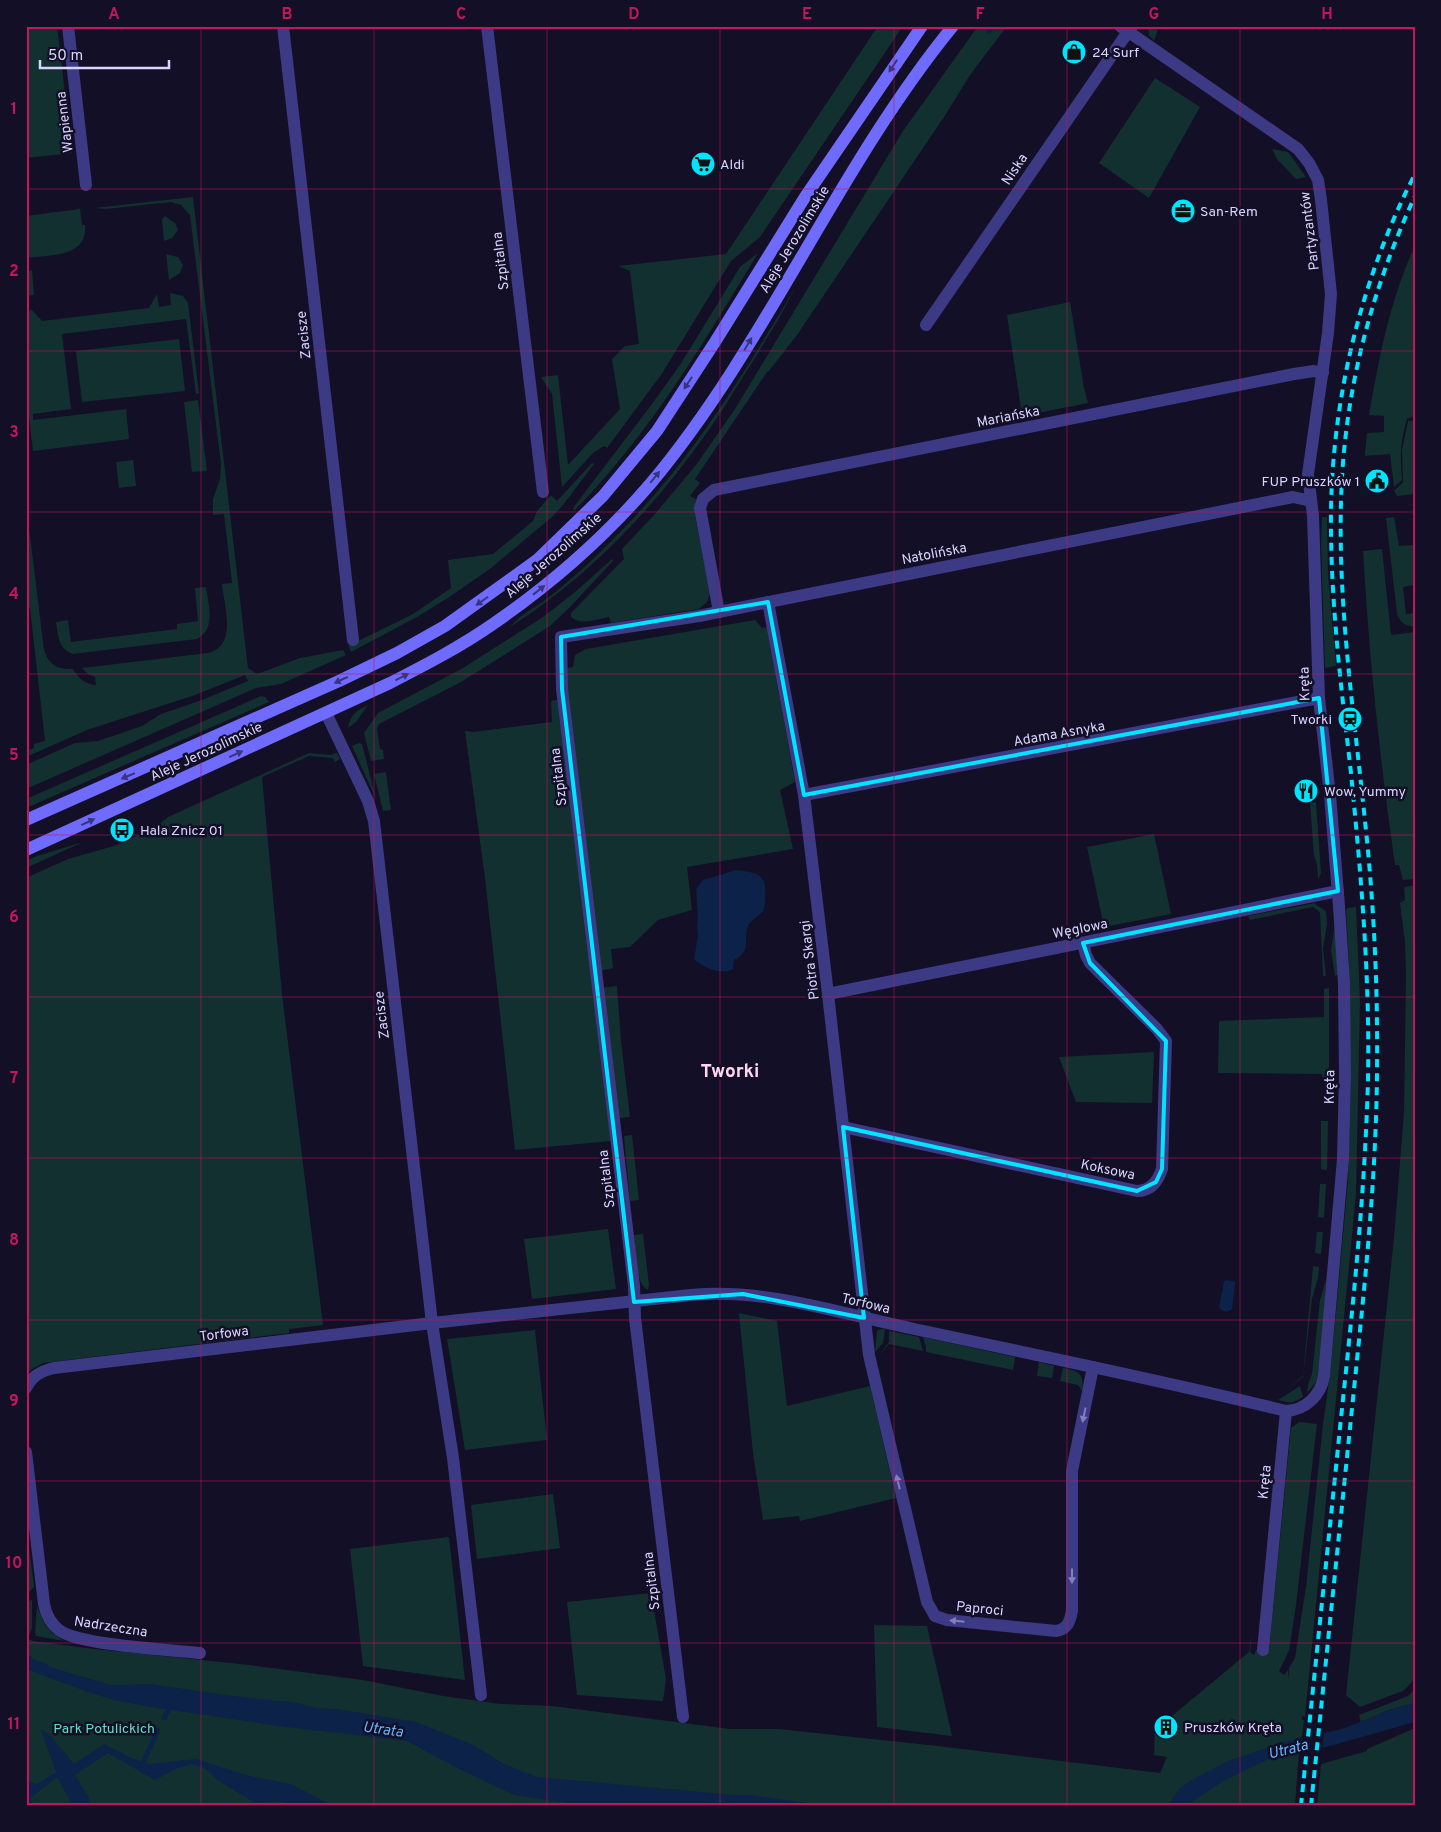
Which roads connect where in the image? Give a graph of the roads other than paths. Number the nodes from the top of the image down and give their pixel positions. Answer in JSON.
{"nodes":[{"id":1,"x":68,"y":26,"type":"edge"},
{"id":2,"x":283,"y":26,"type":"edge"},
{"id":3,"x":488,"y":26,"type":"edge"},
{"id":4,"x":922,"y":26,"type":"edge"},
{"id":5,"x":953,"y":26,"type":"edge"},
{"id":6,"x":1126,"y":28,"type":"edge"},
{"id":7,"x":86,"y":185,"type":"dead end"},
{"id":8,"x":926,"y":324,"type":"dead end"},
{"id":9,"x":1323,"y":373,"type":"junction"},
{"id":10,"x":543,"y":492,"type":"dead end"},
{"id":11,"x":1312,"y":501,"type":"junction"},
{"id":12,"x":768,"y":602,"type":"junction"},
{"id":13,"x":719,"y":612,"type":"junction"},
{"id":14,"x":561,"y":638,"type":"joint"},
{"id":15,"x":353,"y":640,"type":"dead end"},
{"id":16,"x":1319,"y":698,"type":"junction"},
{"id":17,"x":326,"y":713,"type":"junction"},
{"id":18,"x":804,"y":795,"type":"junction"},
{"id":19,"x":26,"y":820,"type":"edge"},
{"id":20,"x":26,"y":850,"type":"edge"},
{"id":21,"x":1338,"y":891,"type":"junction"},
{"id":22,"x":1083,"y":943,"type":"junction"},
{"id":23,"x":828,"y":994,"type":"junction"},
{"id":24,"x":843,"y":1127,"type":"junction"},
{"id":25,"x":634,"y":1302,"type":"junction"},
{"id":26,"x":864,"y":1318,"type":"junction"},
{"id":27,"x":432,"y":1323,"type":"junction"},
{"id":28,"x":1094,"y":1367,"type":"junction"},
{"id":29,"x":26,"y":1388,"type":"edge"},
{"id":30,"x":1286,"y":1411,"type":"junction"},
{"id":31,"x":26,"y":1452,"type":"edge"},
{"id":32,"x":1262,"y":1650,"type":"dead end"},
{"id":33,"x":200,"y":1653,"type":"dead end"},
{"id":34,"x":481,"y":1695,"type":"dead end"},
{"id":35,"x":683,"y":1717,"type":"dead end"}],
"edges":[{"from":1,"to":7,"type":"street","name":"Wapienna"},
{"from":2,"to":15,"type":"street","name":"Zacisze"},
{"from":3,"to":10,"type":"street","name":"Szpitalna"},
{"from":4,"to":19,"type":"main road","name":"Aleje Jerozolimskie","one_way":true},
{"from":17,"to":5,"type":"main road","name":"Aleje Jerozolimskie","one_way":true},
{"from":6,"to":8,"type":"street","name":"Niska"},
{"from":6,"to":9,"type":"street","name":"Partyzantów"},
{"from":9,"to":11,"type":"street","name":"Partyzantów"},
{"from":9,"to":13,"type":"street","name":"Mariańska"},
{"from":11,"to":12,"type":"street","name":"Natolińska"},
{"from":11,"to":16,"type":"street","name":"Kręta"},
{"from":12,"to":13,"type":"street","name":"Natolińska"},
{"from":12,"to":18,"type":"street","name":"Piotra Skargi"},
{"from":13,"to":14,"type":"street","name":"Natolińska"},
{"from":14,"to":25,"type":"street","name":"Szpitalna"},
{"from":16,"to":18,"type":"street","name":"Adama Asnyka"},
{"from":16,"to":21,"type":"street","name":"Kręta"},
{"from":20,"to":17,"type":"main road","name":"Aleje Jerozolimskie","one_way":true},
{"from":17,"to":27,"type":"street","name":"Zacisze"},
{"from":18,"to":23,"type":"street","name":"Piotra Skargi"},
{"from":21,"to":22,"type":"street","name":"Węglowa"},
{"from":21,"to":30,"type":"street","name":"Kręta"},
{"from":22,"to":23,"type":"street","name":"Węglowa"},
{"from":22,"to":24,"type":"street","name":"Koksowa"},
{"from":23,"to":24,"type":"street","name":"Piotra Skargi"},
{"from":24,"to":26,"type":"street","name":"Piotra Skargi"},
{"from":25,"to":26,"type":"street","name":"Torfowa"},
{"from":25,"to":27,"type":"street","name":"Torfowa"},
{"from":25,"to":35,"type":"street","name":"Szpitalna"},
{"from":26,"to":28,"type":"street","name":"Torfowa"},
{"from":28,"to":26,"type":"street","name":"Paproci","one_way":true},
{"from":27,"to":29,"type":"street","name":"Torfowa"},
{"from":27,"to":34,"type":"street"},
{"from":28,"to":30,"type":"street","name":"Torfowa"},
{"from":30,"to":32,"type":"street","name":"Kręta"},
{"from":31,"to":33,"type":"street","name":"Nadrzeczna"}]}
